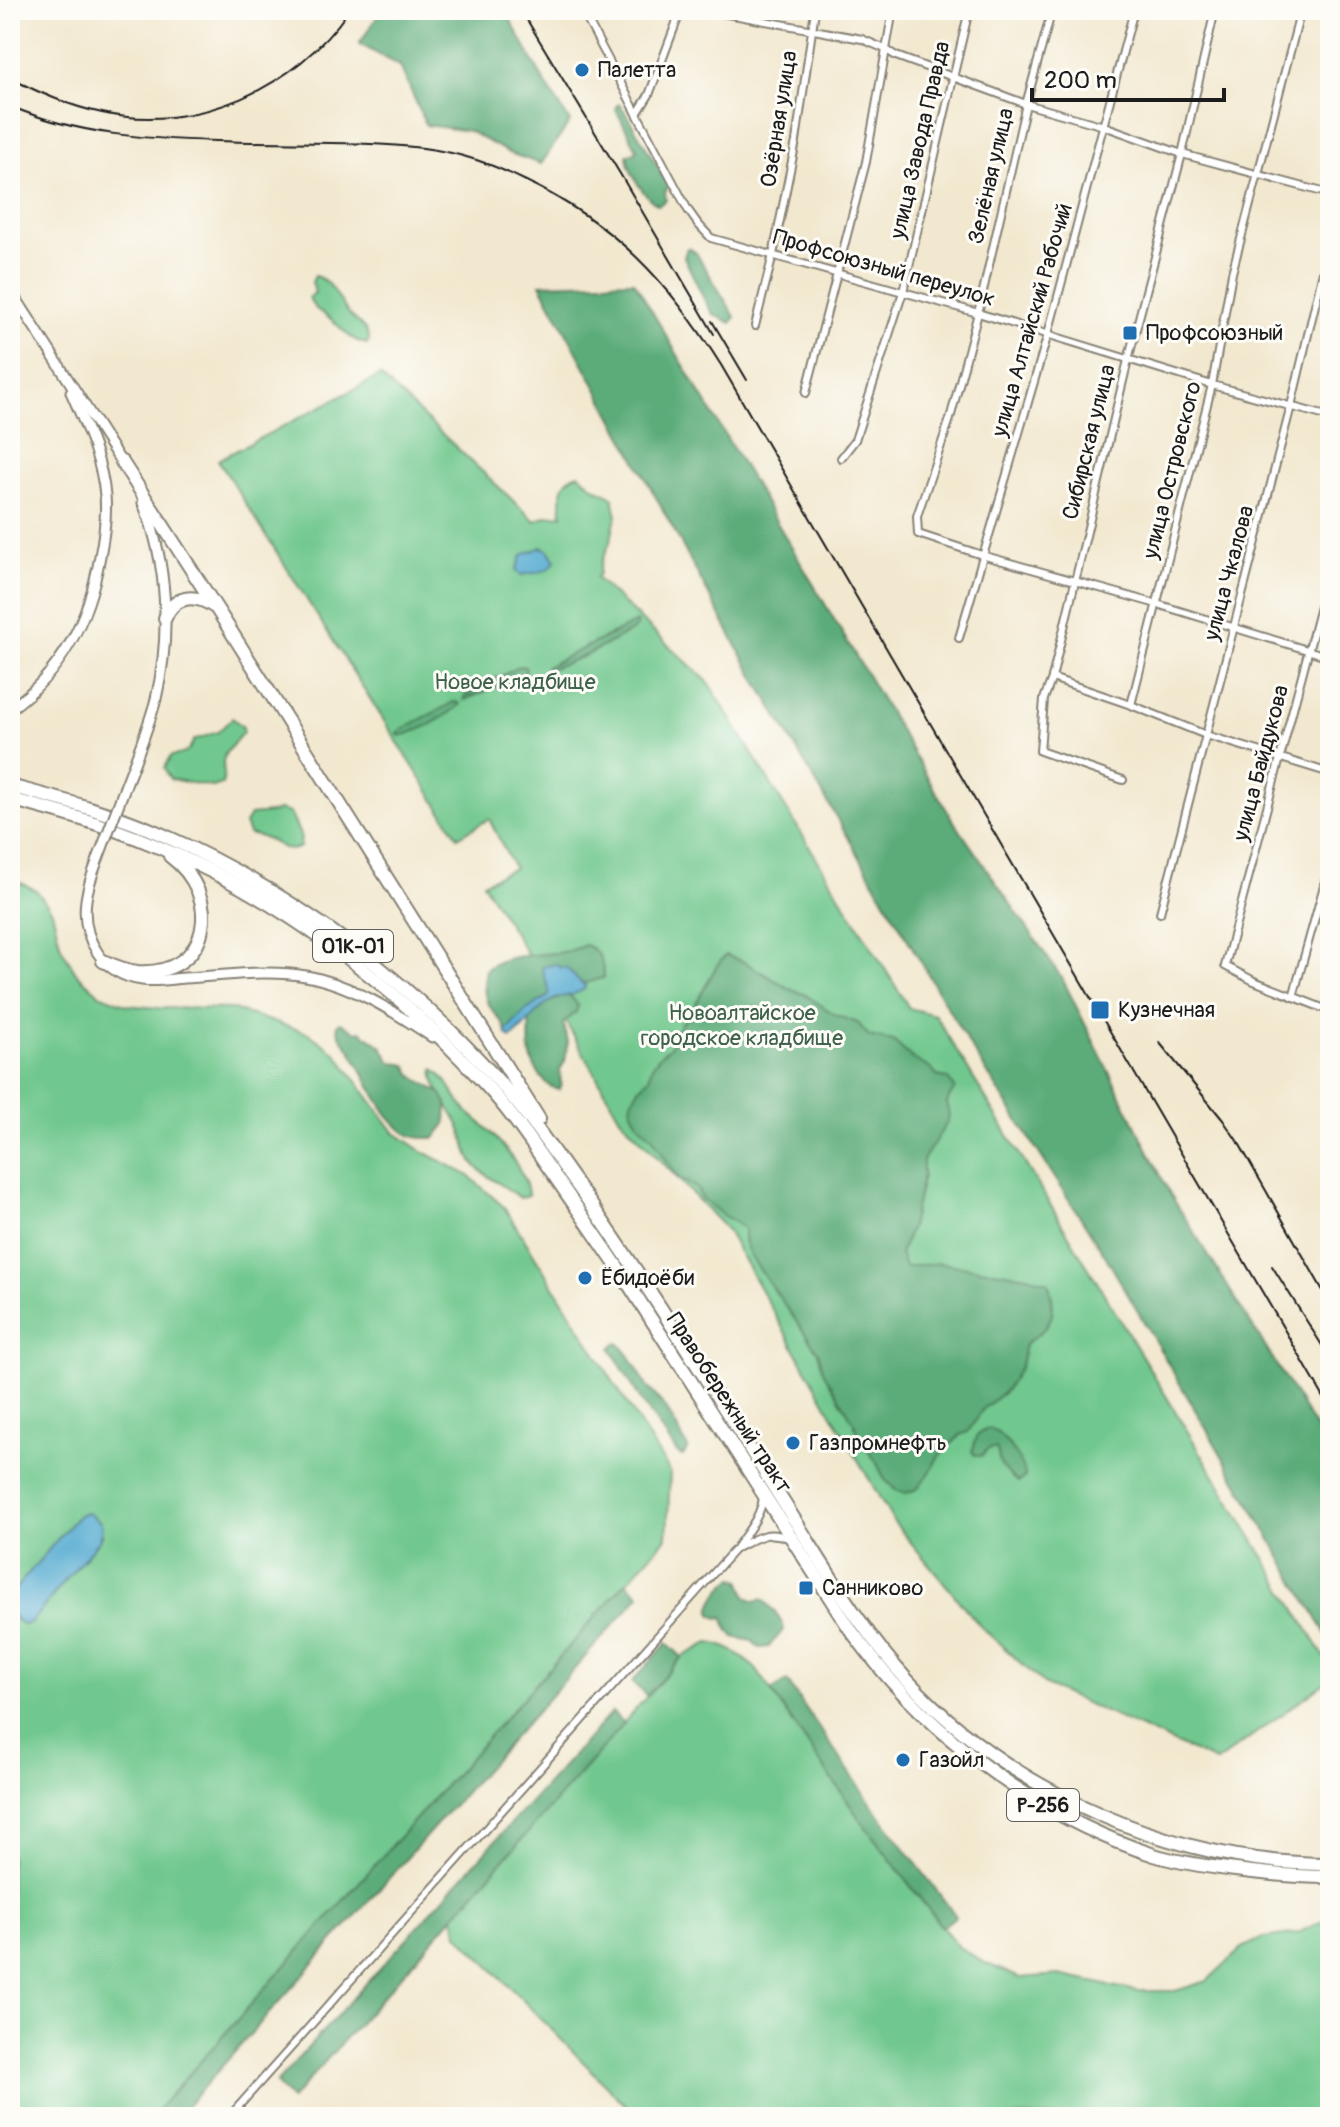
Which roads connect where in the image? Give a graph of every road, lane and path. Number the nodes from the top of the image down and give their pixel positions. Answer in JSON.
{"nodes":[{"id":1,"x":582,"y":10,"type":"edge"},
{"id":2,"x":681,"y":10,"type":"edge"},
{"id":3,"x":706,"y":10,"type":"edge"},
{"id":4,"x":815,"y":10,"type":"edge"},
{"id":5,"x":893,"y":10,"type":"edge"},
{"id":6,"x":969,"y":10,"type":"edge"},
{"id":7,"x":1052,"y":10,"type":"edge"},
{"id":8,"x":1134,"y":10,"type":"edge"},
{"id":9,"x":1215,"y":10,"type":"edge"},
{"id":10,"x":1301,"y":10,"type":"edge"},
{"id":11,"x":812,"y":29,"type":"junction"},
{"id":12,"x":885,"y":49,"type":"junction"},
{"id":13,"x":954,"y":78,"type":"junction"},
{"id":14,"x":1026,"y":104,"type":"junction"},
{"id":15,"x":637,"y":114,"type":"junction"},
{"id":16,"x":1104,"y":126,"type":"junction"},
{"id":17,"x":1182,"y":154,"type":"junction"},
{"id":18,"x":1259,"y":173,"type":"junction"},
{"id":19,"x":1330,"y":194,"type":"edge"},
{"id":20,"x":1330,"y":242,"type":"edge"},
{"id":21,"x":773,"y":255,"type":"junction"},
{"id":22,"x":838,"y":274,"type":"junction"},
{"id":23,"x":10,"y":289,"type":"edge"},
{"id":24,"x":903,"y":292,"type":"junction"},
{"id":25,"x":978,"y":313,"type":"junction"},
{"id":26,"x":755,"y":326,"type":"dead end"},
{"id":27,"x":1048,"y":334,"type":"junction"},
{"id":28,"x":1128,"y":360,"type":"junction"},
{"id":29,"x":58,"y":363,"type":"junction"},
{"id":30,"x":1212,"y":385,"type":"junction"},
{"id":31,"x":806,"y":393,"type":"dead end"},
{"id":32,"x":1291,"y":406,"type":"junction"},
{"id":33,"x":1330,"y":417,"type":"edge"},
{"id":34,"x":841,"y":458,"type":"dead end"},
{"id":35,"x":122,"y":462,"type":"junction"},
{"id":36,"x":985,"y":556,"type":"junction"},
{"id":37,"x":1330,"y":569,"type":"edge"},
{"id":38,"x":1074,"y":580,"type":"junction"},
{"id":39,"x":1157,"y":604,"type":"junction"},
{"id":40,"x":220,"y":614,"type":"junction"},
{"id":41,"x":165,"y":618,"type":"junction"},
{"id":42,"x":1233,"y":628,"type":"junction"},
{"id":43,"x":959,"y":638,"type":"dead end"},
{"id":44,"x":1309,"y":651,"type":"junction"},
{"id":45,"x":1330,"y":657,"type":"edge"},
{"id":46,"x":1052,"y":678,"type":"junction"},
{"id":47,"x":1131,"y":705,"type":"junction"},
{"id":48,"x":10,"y":709,"type":"edge"},
{"id":49,"x":1206,"y":735,"type":"junction"},
{"id":50,"x":1281,"y":759,"type":"junction"},
{"id":51,"x":1330,"y":773,"type":"edge"},
{"id":52,"x":1123,"y":780,"type":"dead end"},
{"id":53,"x":10,"y":786,"type":"edge"},
{"id":54,"x":10,"y":799,"type":"edge"},
{"id":55,"x":155,"y":845,"type":"junction"},
{"id":56,"x":1330,"y":864,"type":"edge"},
{"id":57,"x":1160,"y":913,"type":"dead end"},
{"id":58,"x":103,"y":961,"type":"junction"},
{"id":59,"x":1293,"y":997,"type":"junction"},
{"id":60,"x":1330,"y":1011,"type":"edge"},
{"id":61,"x":449,"y":1047,"type":"junction"},
{"id":62,"x":601,"y":1231,"type":"junction"},
{"id":63,"x":763,"y":1494,"type":"junction"},
{"id":64,"x":793,"y":1540,"type":"junction"},
{"id":65,"x":736,"y":1548,"type":"junction"},
{"id":66,"x":1053,"y":1791,"type":"junction"},
{"id":67,"x":1045,"y":1806,"type":"junction"},
{"id":68,"x":1330,"y":1864,"type":"edge"},
{"id":69,"x":1330,"y":1877,"type":"edge"},
{"id":70,"x":229,"y":2117,"type":"edge"}],
"edges":[{"from":1,"to":15,"type":"street"},
{"from":2,"to":15,"type":"street"},
{"from":3,"to":11,"type":"street"},
{"from":4,"to":11,"type":"street","name":"Озёрная улица"},
{"from":5,"to":12,"type":"street"},
{"from":6,"to":13,"type":"street","name":"улица Завода Правда"},
{"from":7,"to":14,"type":"street","name":"Зелёная улица"},
{"from":8,"to":16,"type":"street","name":"улица Алтайский Рабочий"},
{"from":9,"to":17,"type":"street","name":"Сибирская улица"},
{"from":10,"to":18,"type":"street","name":"улица Островского"},
{"from":11,"to":12,"type":"street"},
{"from":11,"to":21,"type":"street","name":"Озёрная улица"},
{"from":12,"to":13,"type":"street"},
{"from":12,"to":22,"type":"street"},
{"from":13,"to":14,"type":"street"},
{"from":13,"to":24,"type":"street","name":"улица Завода Правда"},
{"from":14,"to":16,"type":"street"},
{"from":14,"to":25,"type":"street","name":"Зелёная улица"},
{"from":15,"to":21,"type":"street","name":"Профсоюзный переулок"},
{"from":16,"to":17,"type":"street"},
{"from":16,"to":27,"type":"street","name":"улица Алтайский Рабочий"},
{"from":17,"to":18,"type":"street"},
{"from":17,"to":28,"type":"street","name":"Сибирская улица"},
{"from":18,"to":19,"type":"street"},
{"from":18,"to":30,"type":"street","name":"улица Островского"},
{"from":20,"to":32,"type":"street","name":"улица Чкалова"},
{"from":21,"to":22,"type":"street","name":"Профсоюзный переулок"},
{"from":21,"to":26,"type":"street","name":"Озёрная улица"},
{"from":22,"to":24,"type":"street","name":"Профсоюзный переулок"},
{"from":22,"to":31,"type":"street"},
{"from":23,"to":29,"type":"main road"},
{"from":24,"to":25,"type":"street","name":"Профсоюзный переулок"},
{"from":24,"to":34,"type":"street","name":"улица Завода Правда"},
{"from":25,"to":27,"type":"street","name":"Профсоюзный переулок"},
{"from":25,"to":36,"type":"street","name":"Зелёная улица"},
{"from":27,"to":28,"type":"street","name":"Профсоюзный переулок"},
{"from":27,"to":36,"type":"street","name":"улица Алтайский Рабочий"},
{"from":28,"to":30,"type":"street","name":"Профсоюзный переулок"},
{"from":28,"to":38,"type":"street","name":"Сибирская улица"},
{"from":29,"to":35,"type":"main road"},
{"from":29,"to":48,"type":"main road"},
{"from":30,"to":32,"type":"street","name":"Профсоюзный переулок"},
{"from":30,"to":39,"type":"street","name":"улица Островского"},
{"from":32,"to":33,"type":"street","name":"Профсоюзный переулок"},
{"from":32,"to":42,"type":"street","name":"улица Чкалова"},
{"from":35,"to":40,"type":"highway"},
{"from":35,"to":41,"type":"main road"},
{"from":36,"to":38,"type":"street"},
{"from":36,"to":43,"type":"street","name":"улица Алтайский Рабочий"},
{"from":37,"to":44,"type":"street","name":"улица Байдукова"},
{"from":38,"to":39,"type":"street"},
{"from":38,"to":46,"type":"street","name":"Сибирская улица"},
{"from":39,"to":42,"type":"street"},
{"from":39,"to":47,"type":"street","name":"улица Островского"},
{"from":40,"to":41,"type":"highway"},
{"from":40,"to":62,"type":"highway"},
{"from":41,"to":58,"type":"main road","bridge":true},
{"from":42,"to":44,"type":"street"},
{"from":42,"to":49,"type":"street","name":"улица Чкалова"},
{"from":44,"to":45,"type":"street"},
{"from":44,"to":50,"type":"street","name":"улица Байдукова"},
{"from":46,"to":47,"type":"street"},
{"from":46,"to":52,"type":"street","name":"Сибирская улица"},
{"from":47,"to":49,"type":"street"},
{"from":49,"to":50,"type":"street"},
{"from":49,"to":57,"type":"street","name":"улица Чкалова"},
{"from":50,"to":51,"type":"street"},
{"from":50,"to":59,"type":"street","name":"улица Байдукова"},
{"from":53,"to":62,"type":"highway","name":"Правобережный тракт","number":"01К-01"},
{"from":54,"to":55,"type":"highway","name":"Правобережный тракт","number":"01К-01"},
{"from":55,"to":58,"type":"highway"},
{"from":55,"to":61,"type":"highway","name":"Правобережный тракт","number":"01К-01"},
{"from":56,"to":59,"type":"street"},
{"from":58,"to":61,"type":"main road"},
{"from":59,"to":60,"type":"street"},
{"from":61,"to":62,"type":"highway","name":"Правобережный тракт","number":"01К-01"},
{"from":62,"to":63,"type":"highway","name":"Правобережный тракт","number":"Р-256"},
{"from":62,"to":66,"type":"highway","name":"Правобережный тракт","number":"Р-256"},
{"from":63,"to":64,"type":"highway","name":"Правобережный тракт","number":"Р-256"},
{"from":63,"to":65,"type":"street"},
{"from":64,"to":65,"type":"street"},
{"from":64,"to":67,"type":"highway","name":"Правобережный тракт","number":"Р-256"},
{"from":65,"to":70,"type":"street"},
{"from":66,"to":67,"type":"highway"},
{"from":66,"to":68,"type":"highway","name":"Правобережный тракт","number":"Р-256"},
{"from":67,"to":69,"type":"highway","name":"Правобережный тракт","number":"Р-256"}]}
